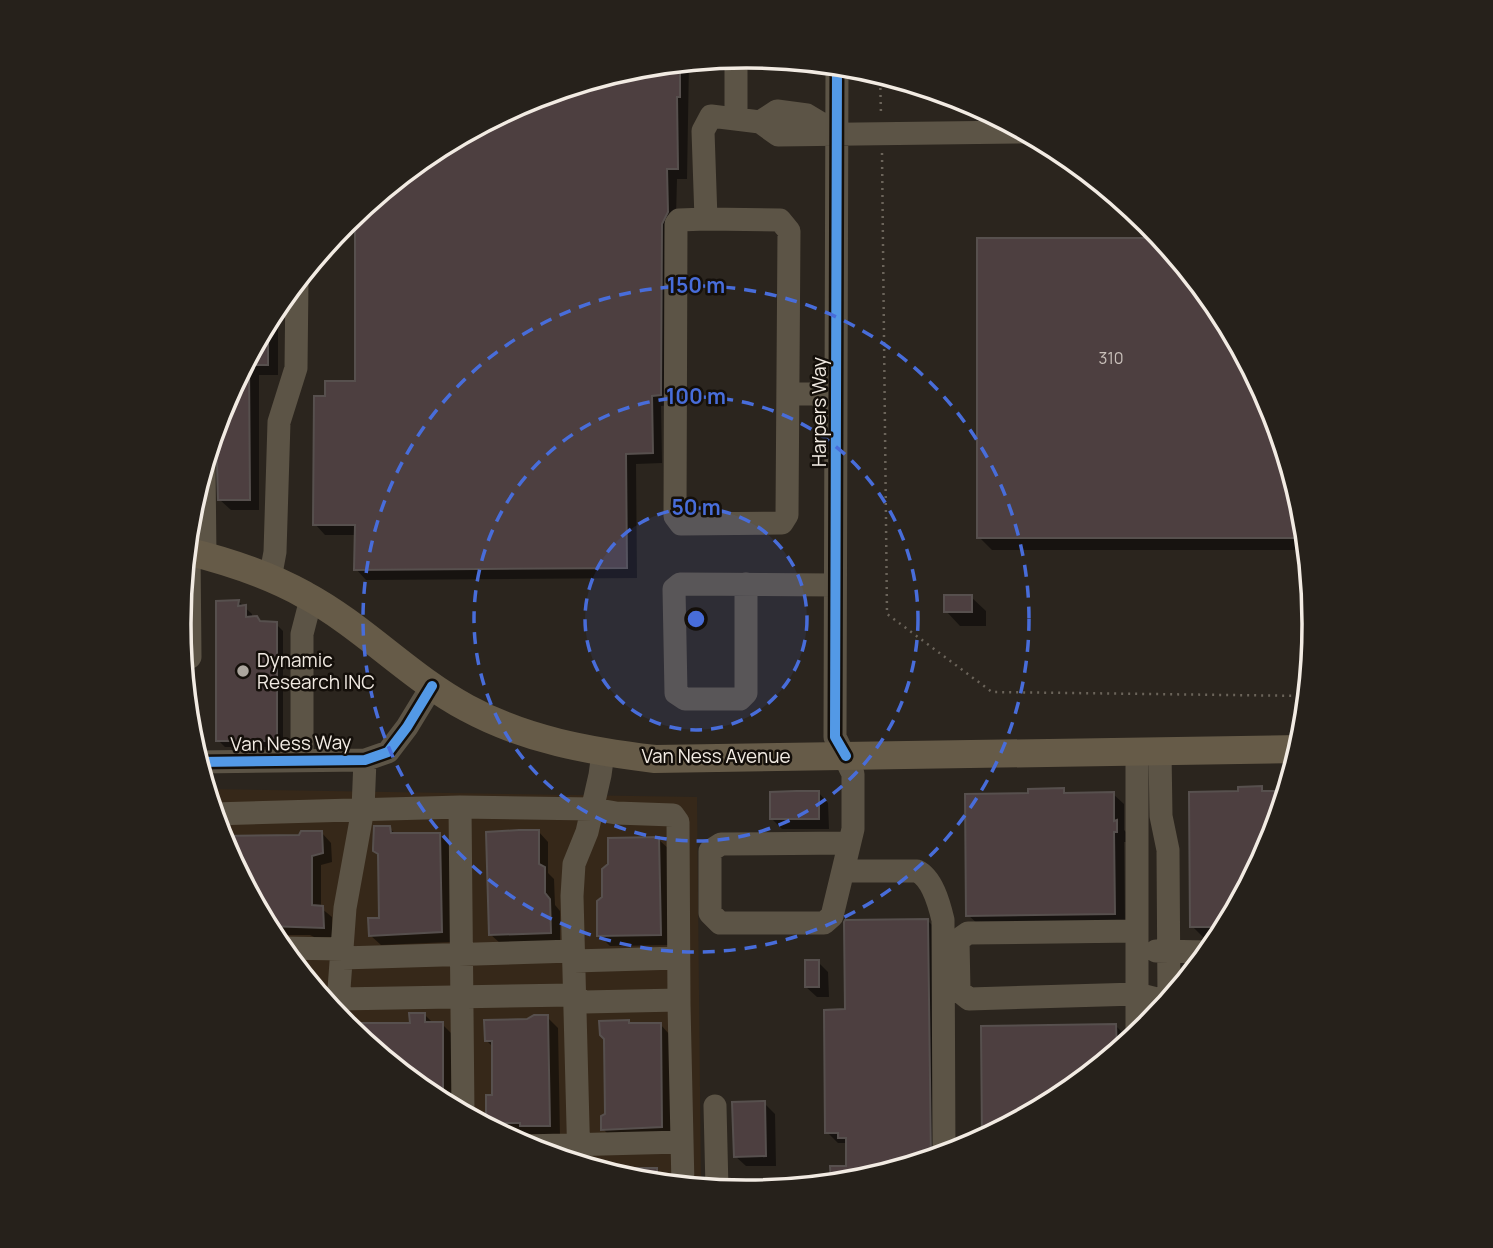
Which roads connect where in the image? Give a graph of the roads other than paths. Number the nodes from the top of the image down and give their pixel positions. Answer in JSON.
{"nodes":[{"id":1,"x":736,"y":68,"type":"edge"},
{"id":2,"x":837,"y":76,"type":"edge"},
{"id":3,"x":736,"y":119,"type":"junction"},
{"id":4,"x":1004,"y":132,"type":"edge"},
{"id":5,"x":837,"y":133,"type":"junction"},
{"id":6,"x":706,"y":219,"type":"junction"},
{"id":7,"x":297,"y":298,"type":"edge"},
{"id":8,"x":788,"y":394,"type":"junction"},
{"id":9,"x":836,"y":394,"type":"junction"},
{"id":10,"x":196,"y":553,"type":"edge"},
{"id":11,"x":270,"y":579,"type":"junction"},
{"id":12,"x":746,"y":584,"type":"junction"},
{"id":13,"x":835,"y":585,"type":"junction"},
{"id":14,"x":312,"y":599,"type":"junction"},
{"id":15,"x":432,"y":686,"type":"junction"},
{"id":16,"x":1288,"y":749,"type":"edge"},
{"id":17,"x":1148,"y":752,"type":"junction"},
{"id":18,"x":603,"y":753,"type":"junction"},
{"id":19,"x":846,"y":756,"type":"junction"},
{"id":20,"x":365,"y":760,"type":"junction"},
{"id":21,"x":302,"y":761,"type":"junction"},
{"id":22,"x":208,"y":762,"type":"edge"},
{"id":23,"x":460,"y":807,"type":"junction"},
{"id":24,"x":363,"y":809,"type":"junction"},
{"id":25,"x":593,"y":809,"type":"junction"},
{"id":26,"x":224,"y":814,"type":"edge"},
{"id":27,"x":1161,"y":816,"type":"junction"},
{"id":28,"x":1137,"y":817,"type":"junction"},
{"id":29,"x":849,"y":843,"type":"junction"},
{"id":30,"x":845,"y":871,"type":"junction"},
{"id":31,"x":1137,"y":941,"type":"junction"},
{"id":32,"x":296,"y":949,"type":"edge"},
{"id":33,"x":1195,"y":951,"type":"edge"},
{"id":34,"x":1169,"y":952,"type":"junction"},
{"id":35,"x":342,"y":953,"type":"junction"},
{"id":36,"x":461,"y":955,"type":"junction"},
{"id":37,"x":573,"y":956,"type":"junction"},
{"id":38,"x":678,"y":958,"type":"junction"},
{"id":39,"x":1169,"y":984,"type":"edge"},
{"id":40,"x":1137,"y":994,"type":"junction"},
{"id":41,"x":462,"y":995,"type":"junction"},
{"id":42,"x":573,"y":995,"type":"junction"},
{"id":43,"x":1156,"y":998,"type":"edge"},
{"id":44,"x":338,"y":999,"type":"edge"},
{"id":45,"x":679,"y":1000,"type":"junction"},
{"id":46,"x":345,"y":1007,"type":"edge"},
{"id":47,"x":1137,"y":1019,"type":"edge"},
{"id":48,"x":463,"y":1101,"type":"edge"},
{"id":49,"x":715,"y":1106,"type":"dead end"},
{"id":50,"x":682,"y":1142,"type":"junction"},
{"id":51,"x":944,"y":1143,"type":"edge"},
{"id":52,"x":579,"y":1154,"type":"edge"},
{"id":53,"x":580,"y":1154,"type":"edge"},
{"id":54,"x":683,"y":1176,"type":"edge"},
{"id":55,"x":717,"y":1179,"type":"edge"}],
"edges":[{"from":1,"to":3,"type":"street"},
{"from":2,"to":5,"type":"street","name":"Harpers Way"},
{"from":3,"to":5,"type":"street"},
{"from":3,"to":6,"type":"street"},
{"from":4,"to":5,"type":"street"},
{"from":5,"to":9,"type":"street","name":"Harpers Way"},
{"from":6,"to":8,"type":"street"},
{"from":6,"to":8,"type":"street"},
{"from":7,"to":11,"type":"street"},
{"from":8,"to":9,"type":"street"},
{"from":9,"to":13,"type":"street","name":"Harpers Way"},
{"from":10,"to":11,"type":"main road","name":"Van Ness Avenue"},
{"from":11,"to":14,"type":"main road","name":"Van Ness Avenue"},
{"from":12,"to":12,"type":"street"},
{"from":12,"to":13,"type":"street"},
{"from":13,"to":19,"type":"street","name":"Harpers Way"},
{"from":14,"to":15,"type":"main road","name":"Van Ness Avenue"},
{"from":14,"to":21,"type":"street"},
{"from":15,"to":18,"type":"main road","name":"Van Ness Avenue"},
{"from":15,"to":20,"type":"street","name":"Van Ness Way"},
{"from":16,"to":17,"type":"main road","name":"Van Ness Avenue"},
{"from":17,"to":19,"type":"main road","name":"Van Ness Avenue"},
{"from":17,"to":27,"type":"street"},
{"from":17,"to":28,"type":"street"},
{"from":18,"to":19,"type":"main road","name":"Van Ness Avenue"},
{"from":18,"to":25,"type":"street"},
{"from":19,"to":29,"type":"street","name":"Harpers Way"},
{"from":20,"to":21,"type":"street","name":"Van Ness Way"},
{"from":20,"to":24,"type":"street"},
{"from":21,"to":22,"type":"street","name":"Van Ness Way"},
{"from":23,"to":24,"type":"street"},
{"from":23,"to":25,"type":"street"},
{"from":23,"to":36,"type":"street"},
{"from":24,"to":26,"type":"street"},
{"from":24,"to":35,"type":"street"},
{"from":25,"to":37,"type":"street"},
{"from":25,"to":38,"type":"street"},
{"from":27,"to":28,"type":"street"},
{"from":27,"to":34,"type":"street"},
{"from":28,"to":31,"type":"street"},
{"from":29,"to":30,"type":"street","name":"Harpers Way"},
{"from":29,"to":30,"type":"street","name":"Harpers Way"},
{"from":30,"to":51,"type":"street"},
{"from":31,"to":34,"type":"street"},
{"from":31,"to":40,"type":"street"},
{"from":31,"to":40,"type":"street"},
{"from":32,"to":35,"type":"street"},
{"from":33,"to":34,"type":"street"},
{"from":34,"to":39,"type":"street"},
{"from":35,"to":36,"type":"street"},
{"from":35,"to":44,"type":"street"},
{"from":36,"to":37,"type":"street"},
{"from":36,"to":41,"type":"street"},
{"from":37,"to":38,"type":"street"},
{"from":37,"to":42,"type":"street"},
{"from":38,"to":45,"type":"street"},
{"from":40,"to":43,"type":"street"},
{"from":40,"to":47,"type":"street"},
{"from":41,"to":42,"type":"street"},
{"from":41,"to":46,"type":"street"},
{"from":41,"to":48,"type":"street"},
{"from":42,"to":45,"type":"street"},
{"from":42,"to":52,"type":"street"},
{"from":45,"to":50,"type":"street"},
{"from":49,"to":55,"type":"street"},
{"from":50,"to":53,"type":"street"},
{"from":50,"to":54,"type":"street"}]}
